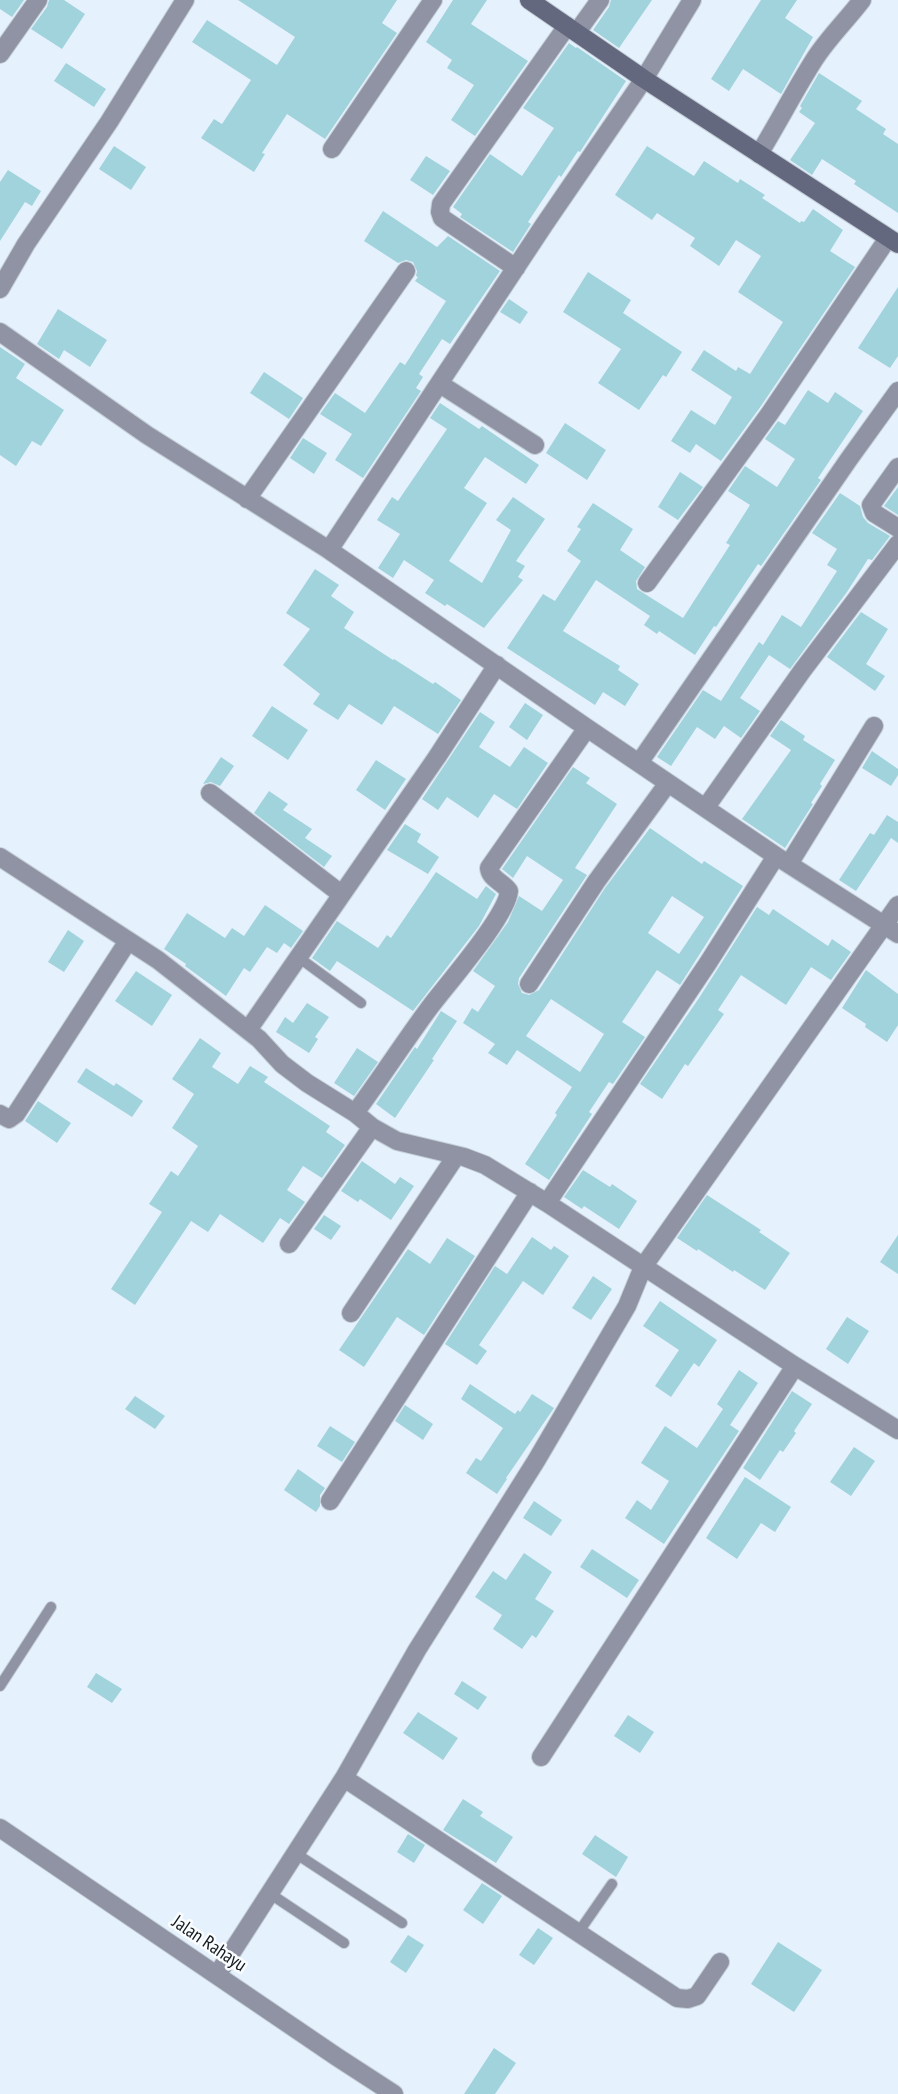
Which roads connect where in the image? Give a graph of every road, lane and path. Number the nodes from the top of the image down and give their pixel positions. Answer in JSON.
{"nodes":[{"id":1,"x":38,"y":0,"type":"edge"},
{"id":2,"x":185,"y":0,"type":"edge"},
{"id":3,"x":433,"y":0,"type":"edge"},
{"id":4,"x":529,"y":0,"type":"edge"},
{"id":5,"x":600,"y":0,"type":"edge"},
{"id":6,"x":692,"y":0,"type":"edge"},
{"id":7,"x":862,"y":0,"type":"edge"},
{"id":8,"x":572,"y":29,"type":"junction"},
{"id":9,"x":0,"y":54,"type":"edge"},
{"id":10,"x":644,"y":79,"type":"junction"},
{"id":11,"x":332,"y":149,"type":"dead end"},
{"id":12,"x":760,"y":155,"type":"junction"},
{"id":13,"x":893,"y":241,"type":"edge"},
{"id":14,"x":516,"y":268,"type":"junction"},
{"id":15,"x":406,"y":271,"type":"dead end"},
{"id":16,"x":0,"y":289,"type":"edge"},
{"id":17,"x":0,"y":332,"type":"edge"},
{"id":18,"x":440,"y":384,"type":"junction"},
{"id":19,"x":898,"y":391,"type":"edge"},
{"id":20,"x":536,"y":445,"type":"dead end"},
{"id":21,"x":898,"y":467,"type":"edge"},
{"id":22,"x":247,"y":499,"type":"junction"},
{"id":23,"x":898,"y":528,"type":"edge"},
{"id":24,"x":898,"y":544,"type":"edge"},
{"id":25,"x":329,"y":550,"type":"junction"},
{"id":26,"x":647,"y":583,"type":"dead end"},
{"id":27,"x":498,"y":665,"type":"junction"},
{"id":28,"x":874,"y":726,"type":"dead end"},
{"id":29,"x":587,"y":728,"type":"junction"},
{"id":30,"x":639,"y":763,"type":"junction"},
{"id":31,"x":668,"y":783,"type":"junction"},
{"id":32,"x":210,"y":793,"type":"dead end"},
{"id":33,"x":706,"y":807,"type":"junction"},
{"id":34,"x":0,"y":857,"type":"edge"},
{"id":35,"x":783,"y":860,"type":"junction"},
{"id":36,"x":341,"y":894,"type":"junction"},
{"id":37,"x":898,"y":905,"type":"edge"},
{"id":38,"x":891,"y":930,"type":"edge"},
{"id":39,"x":128,"y":942,"type":"junction"},
{"id":40,"x":298,"y":957,"type":"junction"},
{"id":41,"x":529,"y":984,"type":"dead end"},
{"id":42,"x":361,"y":1003,"type":"dead end"},
{"id":43,"x":248,"y":1030,"type":"junction"},
{"id":44,"x":355,"y":1113,"type":"junction"},
{"id":45,"x":0,"y":1114,"type":"edge"},
{"id":46,"x":372,"y":1127,"type":"junction"},
{"id":47,"x":456,"y":1156,"type":"junction"},
{"id":48,"x":530,"y":1192,"type":"junction"},
{"id":49,"x":547,"y":1203,"type":"junction"},
{"id":50,"x":289,"y":1244,"type":"dead end"},
{"id":51,"x":643,"y":1267,"type":"junction"},
{"id":52,"x":351,"y":1313,"type":"dead end"},
{"id":53,"x":795,"y":1366,"type":"junction"},
{"id":54,"x":898,"y":1430,"type":"edge"},
{"id":55,"x":330,"y":1501,"type":"dead end"},
{"id":56,"x":51,"y":1607,"type":"dead end"},
{"id":57,"x":0,"y":1686,"type":"edge"},
{"id":58,"x":541,"y":1756,"type":"dead end"},
{"id":59,"x":344,"y":1778,"type":"junction"},
{"id":60,"x":0,"y":1828,"type":"edge"},
{"id":61,"x":295,"y":1853,"type":"junction"},
{"id":62,"x":612,"y":1884,"type":"dead end"},
{"id":63,"x":269,"y":1893,"type":"junction"},
{"id":64,"x":402,"y":1923,"type":"dead end"},
{"id":65,"x":578,"y":1933,"type":"junction"},
{"id":66,"x":344,"y":1942,"type":"dead end"},
{"id":67,"x":720,"y":1962,"type":"dead end"},
{"id":68,"x":217,"y":1975,"type":"junction"},
{"id":69,"x":394,"y":2094,"type":"edge"}],
"edges":[{"from":1,"to":9,"type":"street"},
{"from":2,"to":16,"type":"street"},
{"from":3,"to":11,"type":"street"},
{"from":4,"to":8,"type":"street"},
{"from":5,"to":8,"type":"street"},
{"from":6,"to":10,"type":"street"},
{"from":7,"to":12,"type":"street"},
{"from":8,"to":10,"type":"street"},
{"from":8,"to":14,"type":"street"},
{"from":10,"to":12,"type":"street"},
{"from":10,"to":14,"type":"street"},
{"from":12,"to":13,"type":"street"},
{"from":13,"to":26,"type":"street"},
{"from":14,"to":18,"type":"street"},
{"from":15,"to":22,"type":"street"},
{"from":17,"to":22,"type":"street"},
{"from":18,"to":20,"type":"street"},
{"from":18,"to":25,"type":"street"},
{"from":19,"to":30,"type":"street"},
{"from":21,"to":23,"type":"street"},
{"from":22,"to":25,"type":"street"},
{"from":24,"to":33,"type":"street"},
{"from":25,"to":27,"type":"street"},
{"from":27,"to":29,"type":"street"},
{"from":27,"to":36,"type":"street"},
{"from":28,"to":35,"type":"street"},
{"from":29,"to":30,"type":"street"},
{"from":29,"to":44,"type":"street"},
{"from":30,"to":31,"type":"street"},
{"from":31,"to":33,"type":"street"},
{"from":31,"to":41,"type":"street"},
{"from":32,"to":36,"type":"street"},
{"from":33,"to":35,"type":"street"},
{"from":34,"to":39,"type":"street"},
{"from":35,"to":38,"type":"street"},
{"from":35,"to":49,"type":"street"},
{"from":36,"to":40,"type":"street"},
{"from":37,"to":38,"type":"street"},
{"from":38,"to":51,"type":"street"},
{"from":39,"to":43,"type":"street"},
{"from":39,"to":45,"type":"street"},
{"from":40,"to":42,"type":"lane"},
{"from":40,"to":43,"type":"street"},
{"from":43,"to":44,"type":"street"},
{"from":44,"to":46,"type":"street"},
{"from":46,"to":47,"type":"street"},
{"from":46,"to":50,"type":"street"},
{"from":47,"to":48,"type":"street"},
{"from":47,"to":52,"type":"street"},
{"from":48,"to":49,"type":"street"},
{"from":48,"to":55,"type":"street"},
{"from":49,"to":51,"type":"street"},
{"from":51,"to":53,"type":"street"},
{"from":51,"to":59,"type":"street"},
{"from":53,"to":54,"type":"street"},
{"from":53,"to":58,"type":"street"},
{"from":56,"to":57,"type":"lane"},
{"from":59,"to":61,"type":"street"},
{"from":59,"to":65,"type":"street"},
{"from":60,"to":68,"type":"street","name":"Jalan Rahayu"},
{"from":61,"to":63,"type":"street"},
{"from":61,"to":64,"type":"lane"},
{"from":62,"to":65,"type":"lane"},
{"from":63,"to":66,"type":"lane"},
{"from":63,"to":68,"type":"street"},
{"from":65,"to":67,"type":"street"},
{"from":68,"to":69,"type":"street","name":"Jalan Rahayu"}]}
